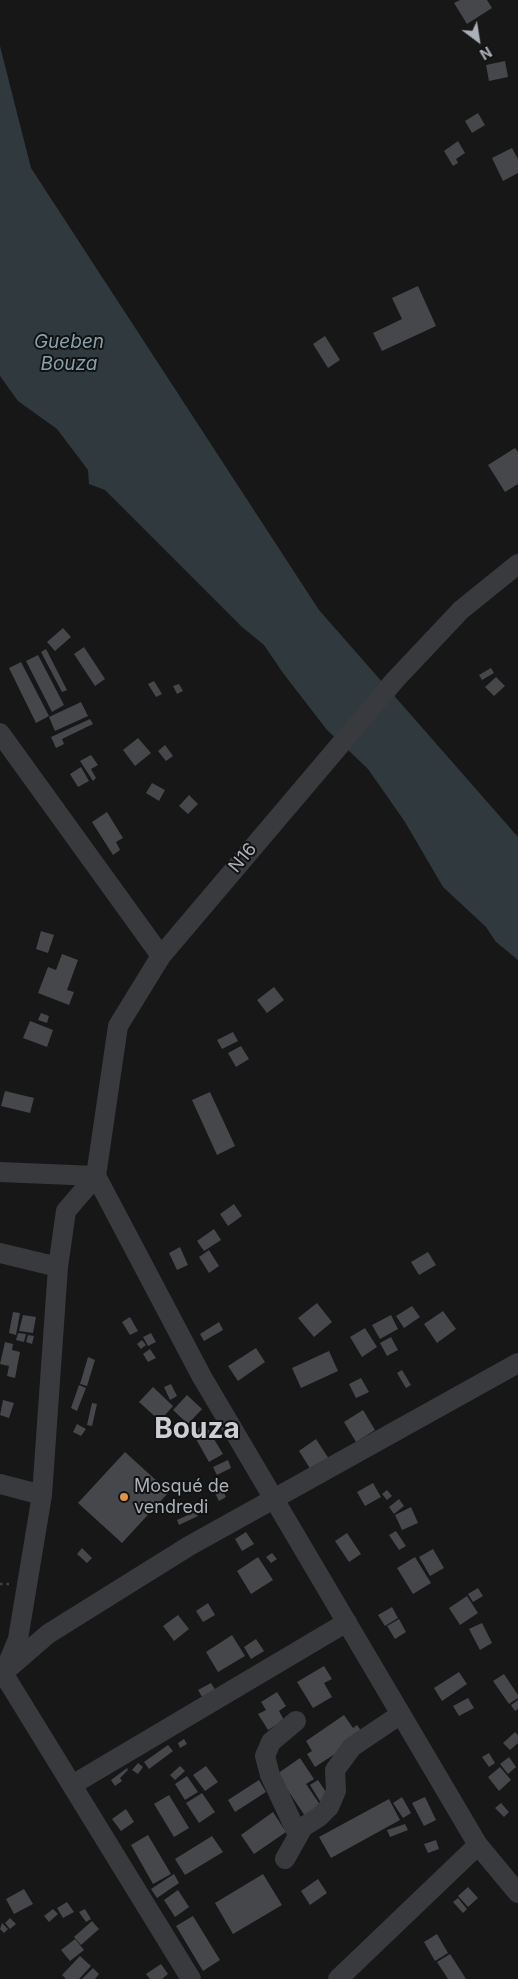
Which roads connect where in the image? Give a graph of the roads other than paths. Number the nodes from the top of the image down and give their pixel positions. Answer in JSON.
{"nodes":[{"id":1,"x":518,"y":564,"type":"edge"},
{"id":2,"x":0,"y":732,"type":"edge"},
{"id":3,"x":160,"y":956,"type":"junction"},
{"id":4,"x":0,"y":1172,"type":"edge"},
{"id":5,"x":96,"y":1176,"type":"junction"},
{"id":6,"x":0,"y":1253,"type":"edge"},
{"id":7,"x":58,"y":1267,"type":"junction"},
{"id":8,"x":518,"y":1363,"type":"edge"},
{"id":9,"x":0,"y":1484,"type":"edge"},
{"id":10,"x":42,"y":1495,"type":"junction"},
{"id":11,"x":274,"y":1499,"type":"junction"},
{"id":12,"x":347,"y":1622,"type":"junction"},
{"id":13,"x":2,"y":1677,"type":"edge"},
{"id":14,"x":401,"y":1714,"type":"junction"},
{"id":15,"x":296,"y":1721,"type":"dead end"},
{"id":16,"x":72,"y":1785,"type":"junction"},
{"id":17,"x":298,"y":1835,"type":"junction"},
{"id":18,"x":478,"y":1845,"type":"junction"},
{"id":19,"x":285,"y":1859,"type":"dead end"},
{"id":20,"x":518,"y":1894,"type":"edge"},
{"id":21,"x":192,"y":1979,"type":"edge"},
{"id":22,"x":338,"y":1979,"type":"edge"}],
"edges":[{"from":1,"to":3,"type":"street","name":"N16"},
{"from":2,"to":3,"type":"street"},
{"from":3,"to":5,"type":"street","name":"N16"},
{"from":4,"to":5,"type":"street"},
{"from":5,"to":7,"type":"street"},
{"from":5,"to":11,"type":"street"},
{"from":6,"to":7,"type":"street"},
{"from":7,"to":10,"type":"street"},
{"from":8,"to":11,"type":"street"},
{"from":9,"to":10,"type":"street"},
{"from":10,"to":13,"type":"street"},
{"from":11,"to":12,"type":"street"},
{"from":11,"to":13,"type":"street"},
{"from":12,"to":14,"type":"street"},
{"from":12,"to":16,"type":"street"},
{"from":13,"to":16,"type":"street"},
{"from":14,"to":17,"type":"street"},
{"from":14,"to":18,"type":"street"},
{"from":15,"to":17,"type":"street"},
{"from":16,"to":21,"type":"street"},
{"from":17,"to":19,"type":"street"},
{"from":18,"to":20,"type":"street"},
{"from":18,"to":22,"type":"street"}]}
